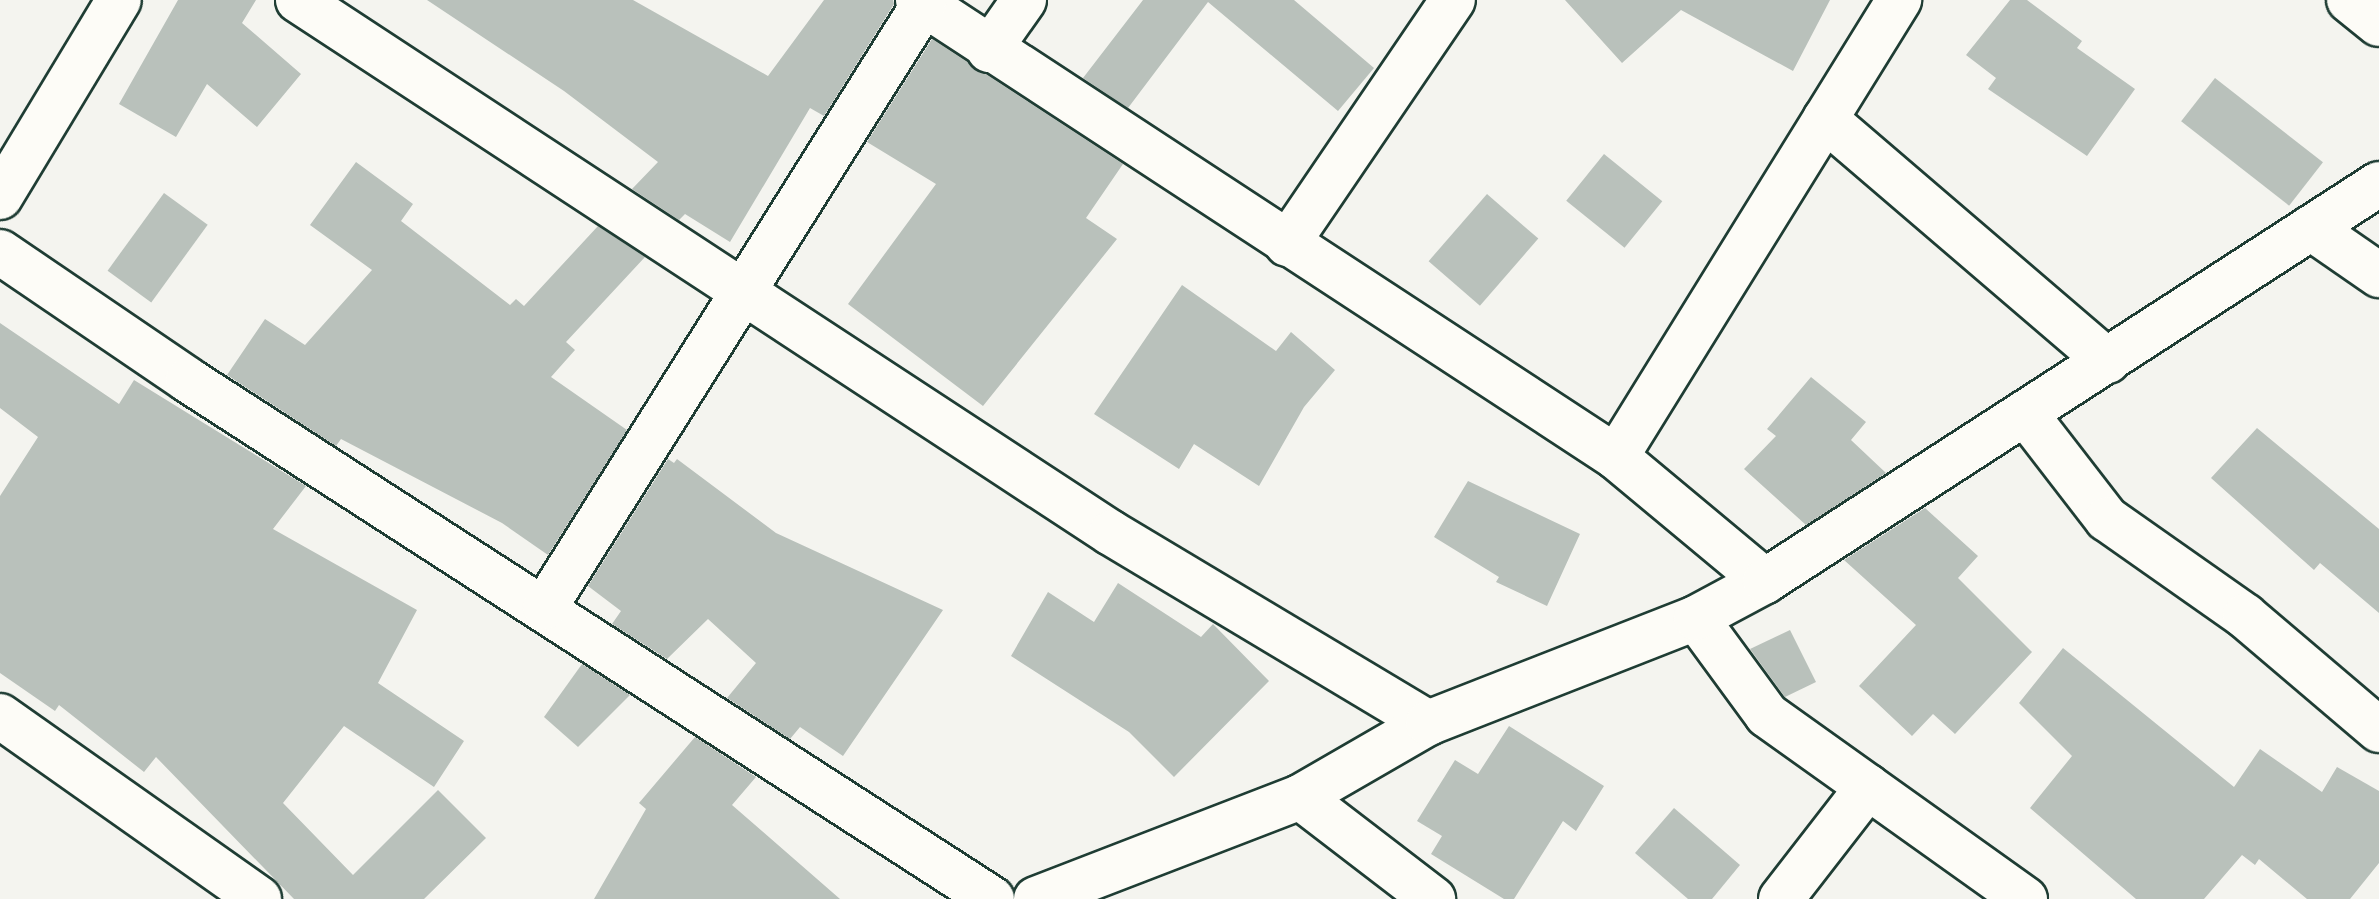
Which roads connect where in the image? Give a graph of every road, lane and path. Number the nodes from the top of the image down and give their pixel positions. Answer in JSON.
{"nodes":[{"id":1,"x":119,"y":0,"type":"edge"},
{"id":2,"x":298,"y":0,"type":"edge"},
{"id":3,"x":1024,"y":0,"type":"edge"},
{"id":4,"x":1453,"y":0,"type":"edge"},
{"id":5,"x":1899,"y":0,"type":"edge"},
{"id":6,"x":2349,"y":0,"type":"edge"},
{"id":7,"x":921,"y":2,"type":"edge"},
{"id":8,"x":2379,"y":24,"type":"edge"},
{"id":9,"x":989,"y":50,"type":"junction"},
{"id":10,"x":1825,"y":119,"type":"junction"},
{"id":11,"x":2379,"y":184,"type":"edge"},
{"id":12,"x":0,"y":197,"type":"edge"},
{"id":13,"x":2311,"y":228,"type":"junction"},
{"id":14,"x":1287,"y":244,"type":"junction"},
{"id":15,"x":0,"y":252,"type":"edge"},
{"id":16,"x":2379,"y":275,"type":"edge"},
{"id":17,"x":741,"y":289,"type":"junction"},
{"id":18,"x":2107,"y":361,"type":"junction"},
{"id":19,"x":2025,"y":413,"type":"junction"},
{"id":20,"x":1616,"y":457,"type":"junction"},
{"id":21,"x":1765,"y":581,"type":"junction"},
{"id":22,"x":545,"y":607,"type":"junction"},
{"id":23,"x":1696,"y":618,"type":"junction"},
{"id":24,"x":0,"y":716,"type":"edge"},
{"id":25,"x":1428,"y":723,"type":"junction"},
{"id":26,"x":2379,"y":730,"type":"edge"},
{"id":27,"x":1868,"y":787,"type":"junction"},
{"id":28,"x":1300,"y":797,"type":"junction"},
{"id":29,"x":259,"y":899,"type":"edge"},
{"id":30,"x":992,"y":899,"type":"edge"},
{"id":31,"x":1036,"y":899,"type":"edge"},
{"id":32,"x":1433,"y":899,"type":"edge"},
{"id":33,"x":1781,"y":899,"type":"edge"},
{"id":34,"x":2025,"y":899,"type":"edge"}],
"edges":[{"from":1,"to":12,"type":"street"},
{"from":2,"to":17,"type":"street"},
{"from":3,"to":9,"type":"street"},
{"from":4,"to":14,"type":"street"},
{"from":5,"to":10,"type":"street"},
{"from":6,"to":8,"type":"street"},
{"from":7,"to":9,"type":"street"},
{"from":7,"to":17,"type":"street"},
{"from":9,"to":14,"type":"street"},
{"from":10,"to":18,"type":"street"},
{"from":10,"to":20,"type":"street"},
{"from":11,"to":13,"type":"street"},
{"from":13,"to":16,"type":"street"},
{"from":13,"to":18,"type":"street"},
{"from":14,"to":20,"type":"street"},
{"from":15,"to":22,"type":"street"},
{"from":17,"to":22,"type":"street"},
{"from":17,"to":25,"type":"street"},
{"from":18,"to":19,"type":"street"},
{"from":19,"to":21,"type":"street"},
{"from":19,"to":26,"type":"street"},
{"from":20,"to":21,"type":"street"},
{"from":21,"to":23,"type":"street"},
{"from":22,"to":30,"type":"street"},
{"from":23,"to":25,"type":"street"},
{"from":23,"to":27,"type":"street"},
{"from":24,"to":29,"type":"street"},
{"from":25,"to":28,"type":"street"},
{"from":27,"to":33,"type":"street"},
{"from":27,"to":34,"type":"street"},
{"from":28,"to":31,"type":"street"},
{"from":28,"to":32,"type":"street"}]}
